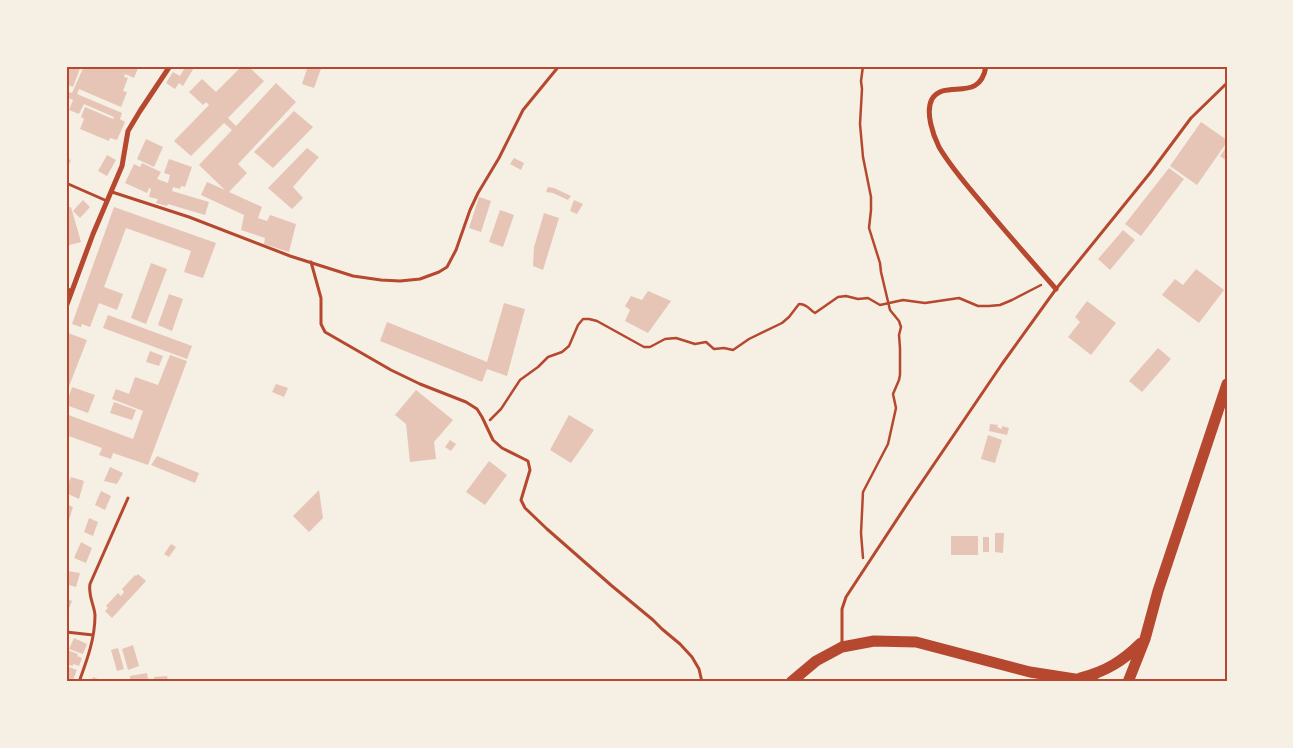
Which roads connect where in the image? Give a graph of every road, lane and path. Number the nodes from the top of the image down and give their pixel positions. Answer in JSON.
{"nodes":[{"id":1,"x":170,"y":66,"type":"edge"},
{"id":2,"x":559,"y":66,"type":"edge"},
{"id":3,"x":863,"y":66,"type":"edge"},
{"id":4,"x":986,"y":66,"type":"edge"},
{"id":5,"x":1227,"y":83,"type":"edge"},
{"id":6,"x":66,"y":183,"type":"edge"},
{"id":7,"x":112,"y":192,"type":"junction"},
{"id":8,"x":108,"y":201,"type":"junction"},
{"id":9,"x":311,"y":262,"type":"junction"},
{"id":10,"x":1048,"y":281,"type":"junction"},
{"id":11,"x":1056,"y":289,"type":"junction"},
{"id":12,"x":69,"y":290,"type":"edge"},
{"id":13,"x":888,"y":303,"type":"junction"},
{"id":14,"x":66,"y":307,"type":"edge"},
{"id":15,"x":1227,"y":384,"type":"edge"},
{"id":16,"x":485,"y":424,"type":"junction"},
{"id":17,"x":128,"y":498,"type":"dead end"},
{"id":18,"x":864,"y":569,"type":"junction"},
{"id":19,"x":66,"y":632,"type":"edge"},
{"id":20,"x":93,"y":635,"type":"junction"},
{"id":21,"x":1145,"y":639,"type":"junction"},
{"id":22,"x":842,"y":647,"type":"junction"},
{"id":23,"x":1030,"y":672,"type":"junction"},
{"id":24,"x":1079,"y":678,"type":"junction"},
{"id":25,"x":792,"y":681,"type":"edge"},
{"id":26,"x":79,"y":682,"type":"edge"},
{"id":27,"x":702,"y":682,"type":"edge"},
{"id":28,"x":1048,"y":682,"type":"edge"},
{"id":29,"x":1094,"y":682,"type":"edge"},
{"id":30,"x":1128,"y":682,"type":"edge"}],
"edges":[{"from":1,"to":7,"type":"street"},
{"from":2,"to":9,"type":"lane"},
{"from":3,"to":13,"type":"path"},
{"from":4,"to":10,"type":"street"},
{"from":5,"to":11,"type":"lane"},
{"from":6,"to":8,"type":"lane"},
{"from":7,"to":8,"type":"street"},
{"from":7,"to":9,"type":"lane"},
{"from":8,"to":12,"type":"street"},
{"from":9,"to":16,"type":"lane"},
{"from":10,"to":11,"type":"street"},
{"from":10,"to":13,"type":"path"},
{"from":11,"to":18,"type":"lane"},
{"from":12,"to":14,"type":"street"},
{"from":13,"to":16,"type":"path"},
{"from":13,"to":18,"type":"path"},
{"from":15,"to":21,"type":"highway"},
{"from":16,"to":27,"type":"lane"},
{"from":17,"to":20,"type":"lane"},
{"from":18,"to":22,"type":"lane"},
{"from":19,"to":20,"type":"lane"},
{"from":20,"to":26,"type":"lane"},
{"from":21,"to":24,"type":"highway"},
{"from":21,"to":30,"type":"highway"},
{"from":22,"to":23,"type":"highway"},
{"from":22,"to":25,"type":"highway"},
{"from":23,"to":24,"type":"highway"},
{"from":23,"to":28,"type":"highway"},
{"from":24,"to":29,"type":"highway"}]}
